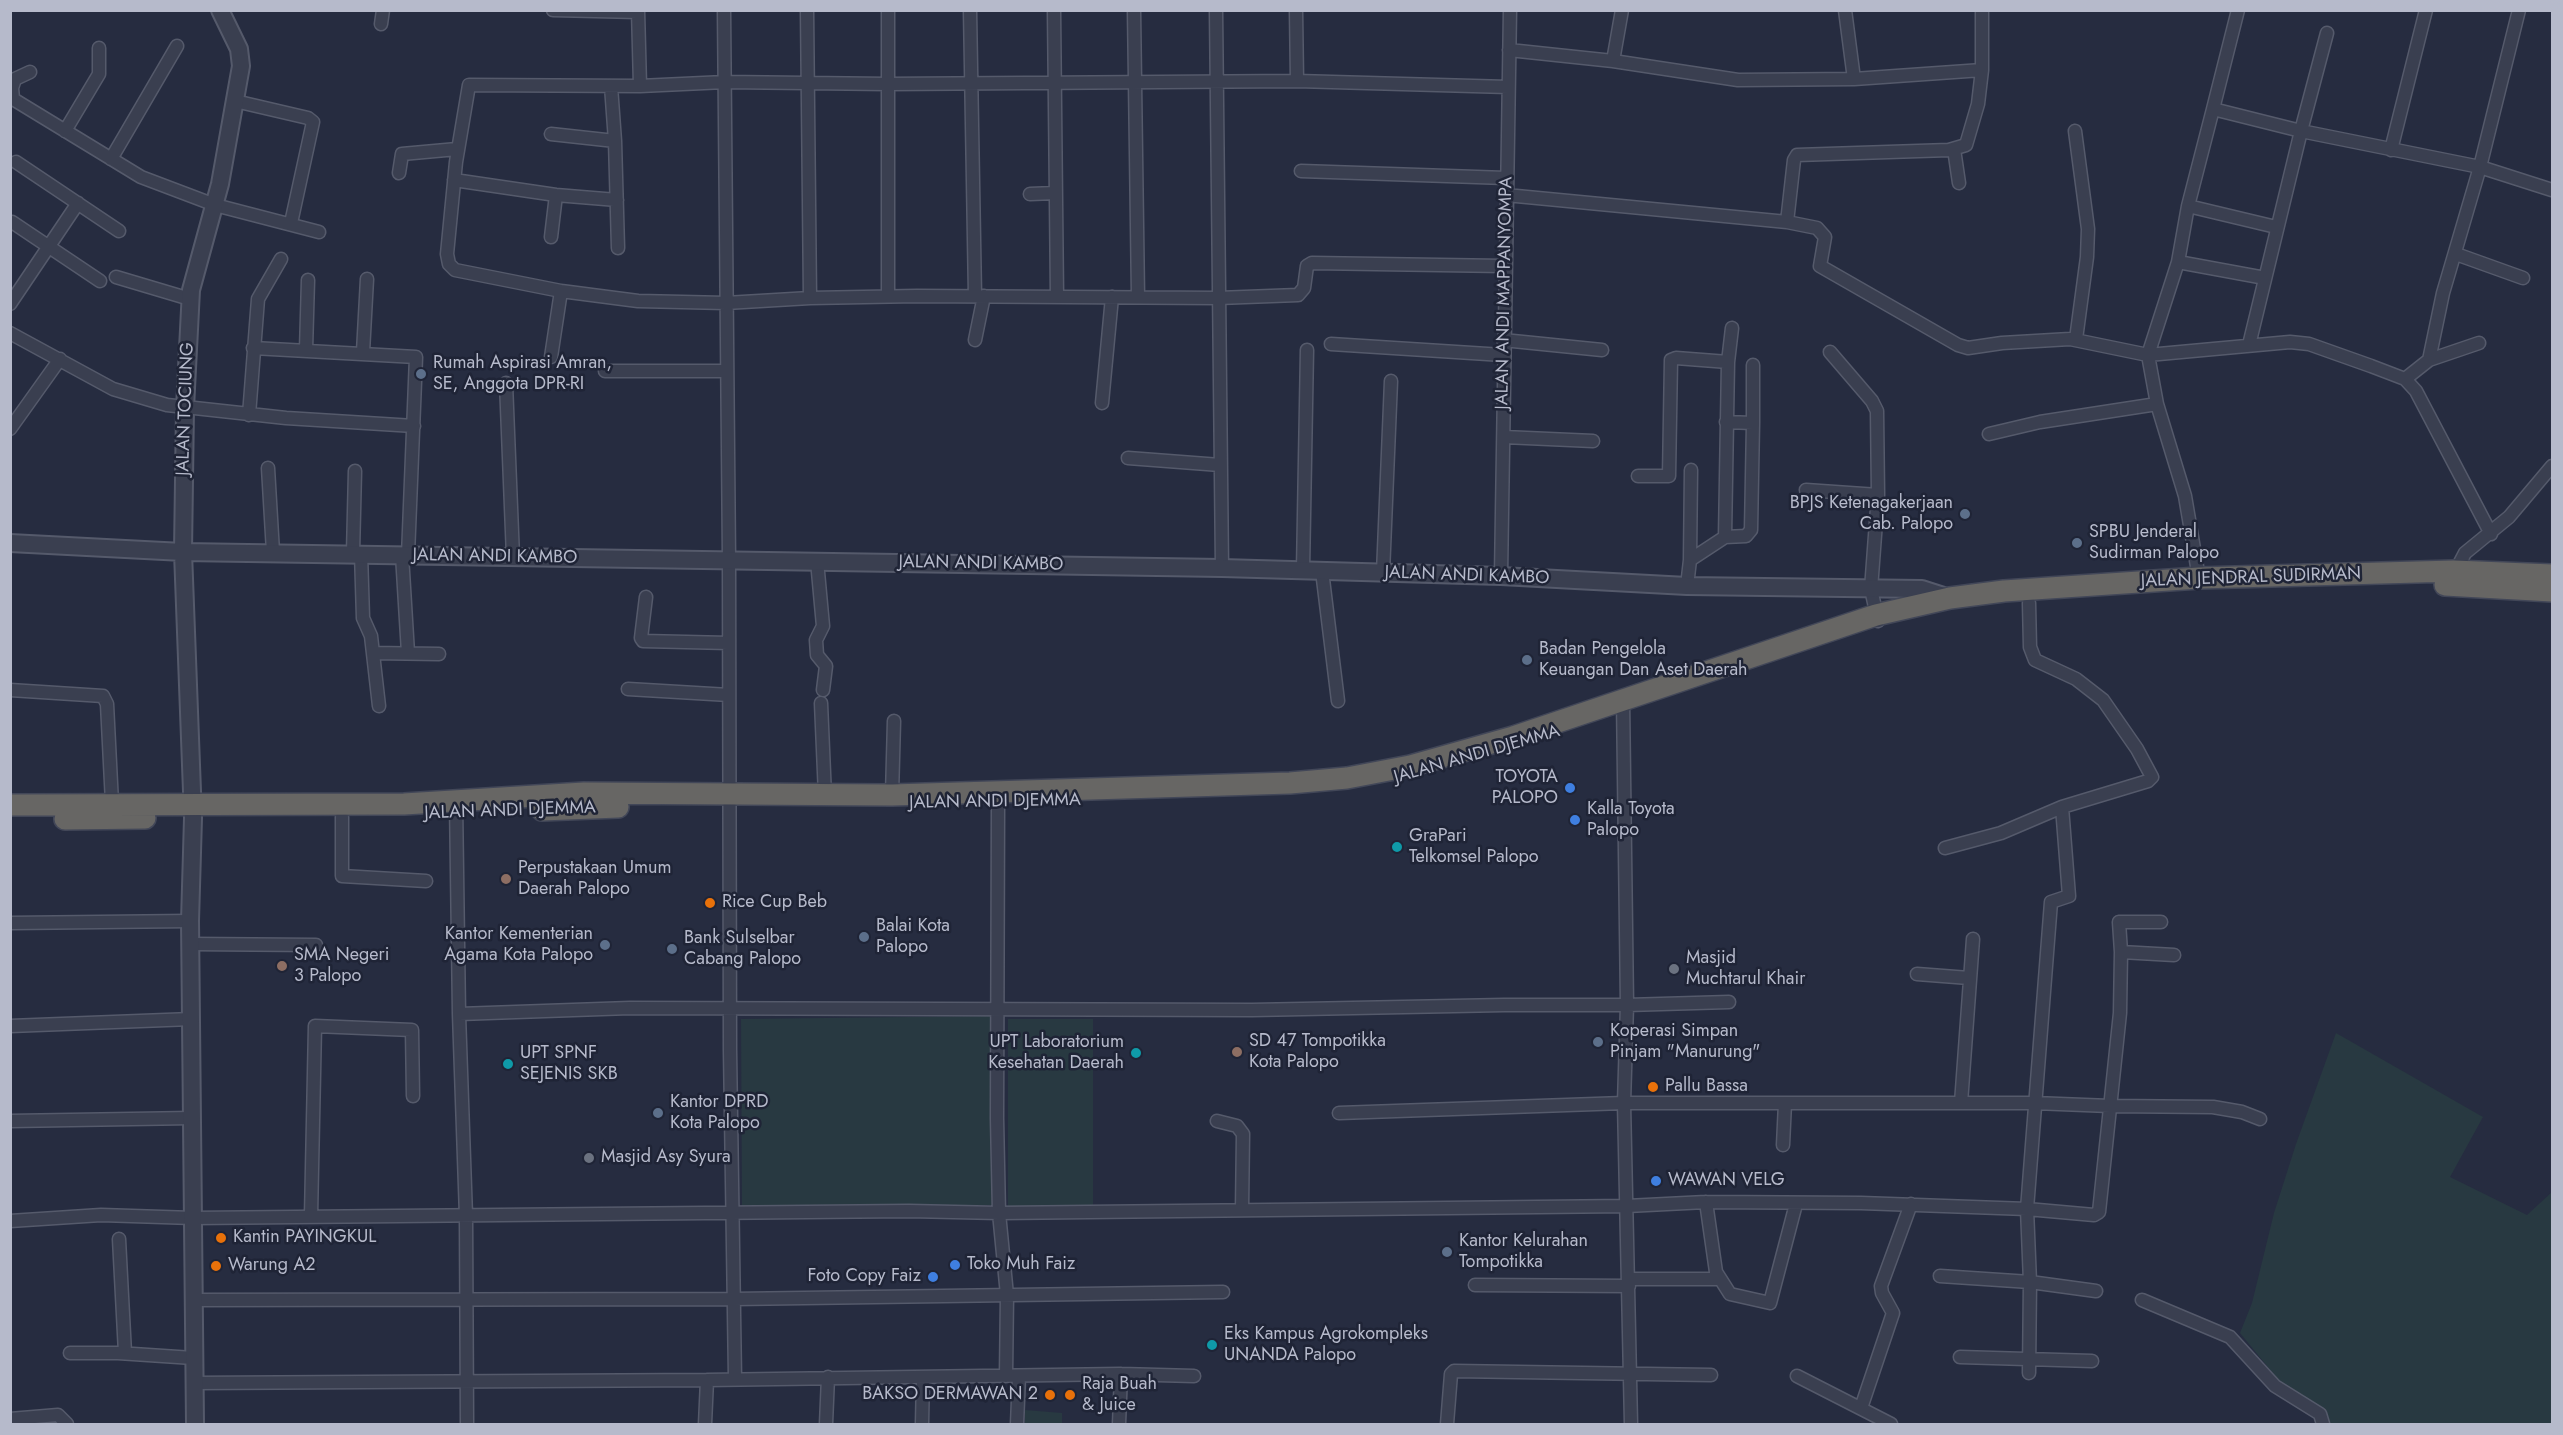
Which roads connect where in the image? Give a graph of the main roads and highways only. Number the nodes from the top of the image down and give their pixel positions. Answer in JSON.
{"nodes":[{"id":1,"x":2553,"y":575,"type":"edge"},
{"id":2,"x":2423,"y":578,"type":"junction"},
{"id":3,"x":2452,"y":578,"type":"junction"},
{"id":4,"x":2553,"y":591,"type":"edge"},
{"id":5,"x":1952,"y":603,"type":"junction"},
{"id":6,"x":997,"y":797,"type":"junction"},
{"id":7,"x":729,"y":801,"type":"junction"},
{"id":8,"x":10,"y":805,"type":"edge"},
{"id":9,"x":457,"y":807,"type":"junction"},
{"id":10,"x":193,"y":812,"type":"junction"},
{"id":11,"x":10,"y":819,"type":"edge"}],
"edges":[{"from":1,"to":3,"type":"highway","name":"JALAN JENDRAL SUDIRMAN"},
{"from":2,"to":3,"type":"highway","name":"JALAN JENDRAL SUDIRMAN"},
{"from":2,"to":5,"type":"highway","name":"JALAN JENDRAL SUDIRMAN"},
{"from":2,"to":5,"type":"highway","name":"JALAN JENDRAL SUDIRMAN"},
{"from":3,"to":4,"type":"highway","name":"JALAN JENDRAL SUDIRMAN"},
{"from":5,"to":6,"type":"highway","name":"JALAN ANDI DJEMMA"},
{"from":6,"to":7,"type":"highway","name":"JALAN ANDI DJEMMA"},
{"from":6,"to":7,"type":"highway","name":"JALAN ANDI DJEMMA"},
{"from":7,"to":9,"type":"highway","name":"JALAN ANDI DJEMMA"},
{"from":8,"to":10,"type":"highway","name":"JALAN ANDI DJEMMA"},
{"from":9,"to":10,"type":"highway","name":"JALAN ANDI DJEMMA"},
{"from":9,"to":10,"type":"highway","name":"JALAN ANDI DJEMMA"},
{"from":10,"to":11,"type":"highway","name":"JALAN ANDI DJEMMA"}]}
